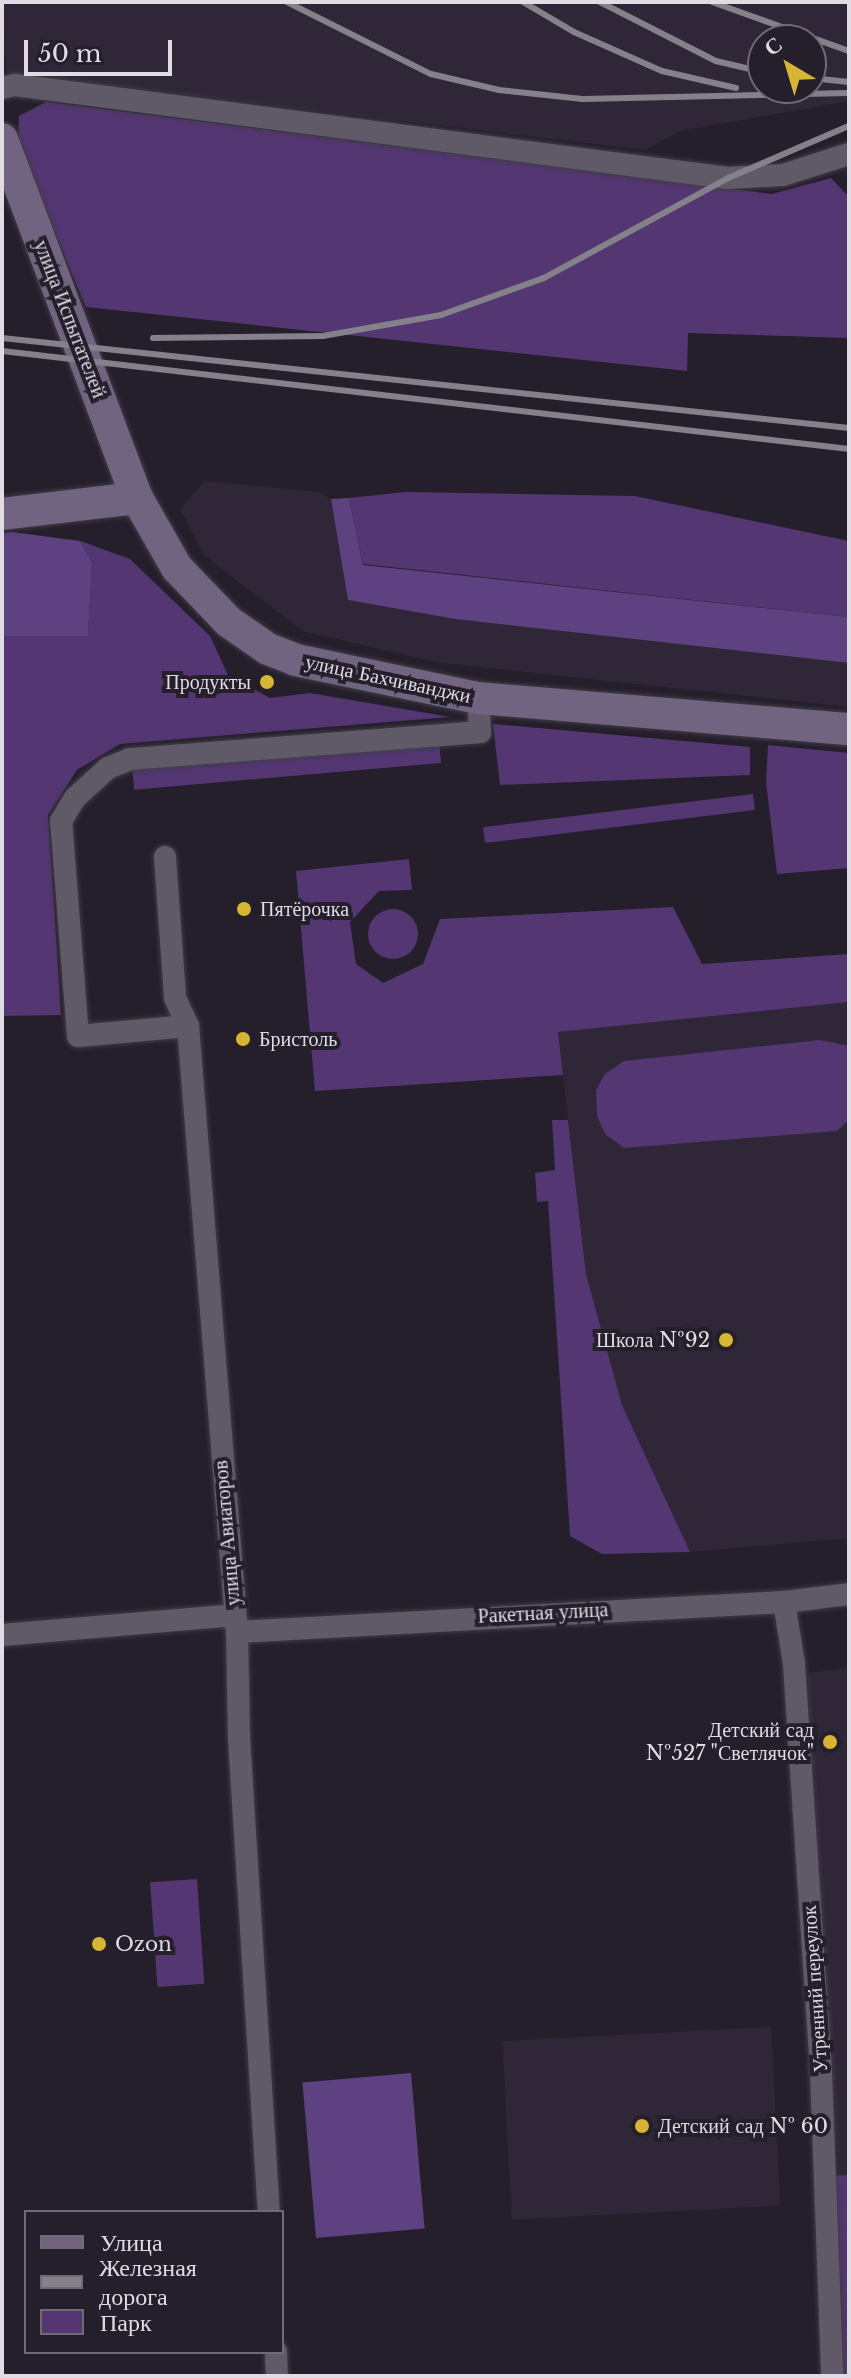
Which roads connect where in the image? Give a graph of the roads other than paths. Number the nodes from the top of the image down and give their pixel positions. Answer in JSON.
{"nodes":[{"id":1,"x":2,"y":88,"type":"edge"},
{"id":2,"x":2,"y":139,"type":"edge"},
{"id":3,"x":849,"y":154,"type":"edge"},
{"id":4,"x":137,"y":498,"type":"junction"},
{"id":5,"x":2,"y":514,"type":"edge"},
{"id":6,"x":478,"y":698,"type":"junction"},
{"id":7,"x":849,"y":729,"type":"edge"},
{"id":8,"x":165,"y":857,"type":"dead end"},
{"id":9,"x":188,"y":1026,"type":"junction"},
{"id":10,"x":849,"y":1594,"type":"edge"},
{"id":11,"x":784,"y":1602,"type":"junction"},
{"id":12,"x":236,"y":1624,"type":"junction"},
{"id":13,"x":2,"y":1635,"type":"edge"},
{"id":14,"x":269,"y":2210,"type":"edge"},
{"id":15,"x":276,"y":2354,"type":"edge"},
{"id":16,"x":277,"y":2376,"type":"edge"},
{"id":17,"x":832,"y":2376,"type":"edge"}],
"edges":[{"from":1,"to":3,"type":"street"},
{"from":2,"to":4,"type":"main road","name":"улица Испытателей"},
{"from":4,"to":5,"type":"main road"},
{"from":4,"to":6,"type":"main road","name":"улица Бахчиванджи"},
{"from":6,"to":7,"type":"main road","name":"улица Бахчиванджи"},
{"from":6,"to":9,"type":"street"},
{"from":8,"to":9,"type":"street","name":"улица Авиаторов"},
{"from":9,"to":12,"type":"street","name":"улица Авиаторов"},
{"from":10,"to":11,"type":"street","name":"Ракетная улица"},
{"from":11,"to":12,"type":"street","name":"Ракетная улица"},
{"from":11,"to":17,"type":"street","name":"Утренний переулок"},
{"from":12,"to":13,"type":"street","name":"Ракетная улица"},
{"from":12,"to":14,"type":"street","name":"улица Авиаторов"},
{"from":15,"to":16,"type":"street"}]}
